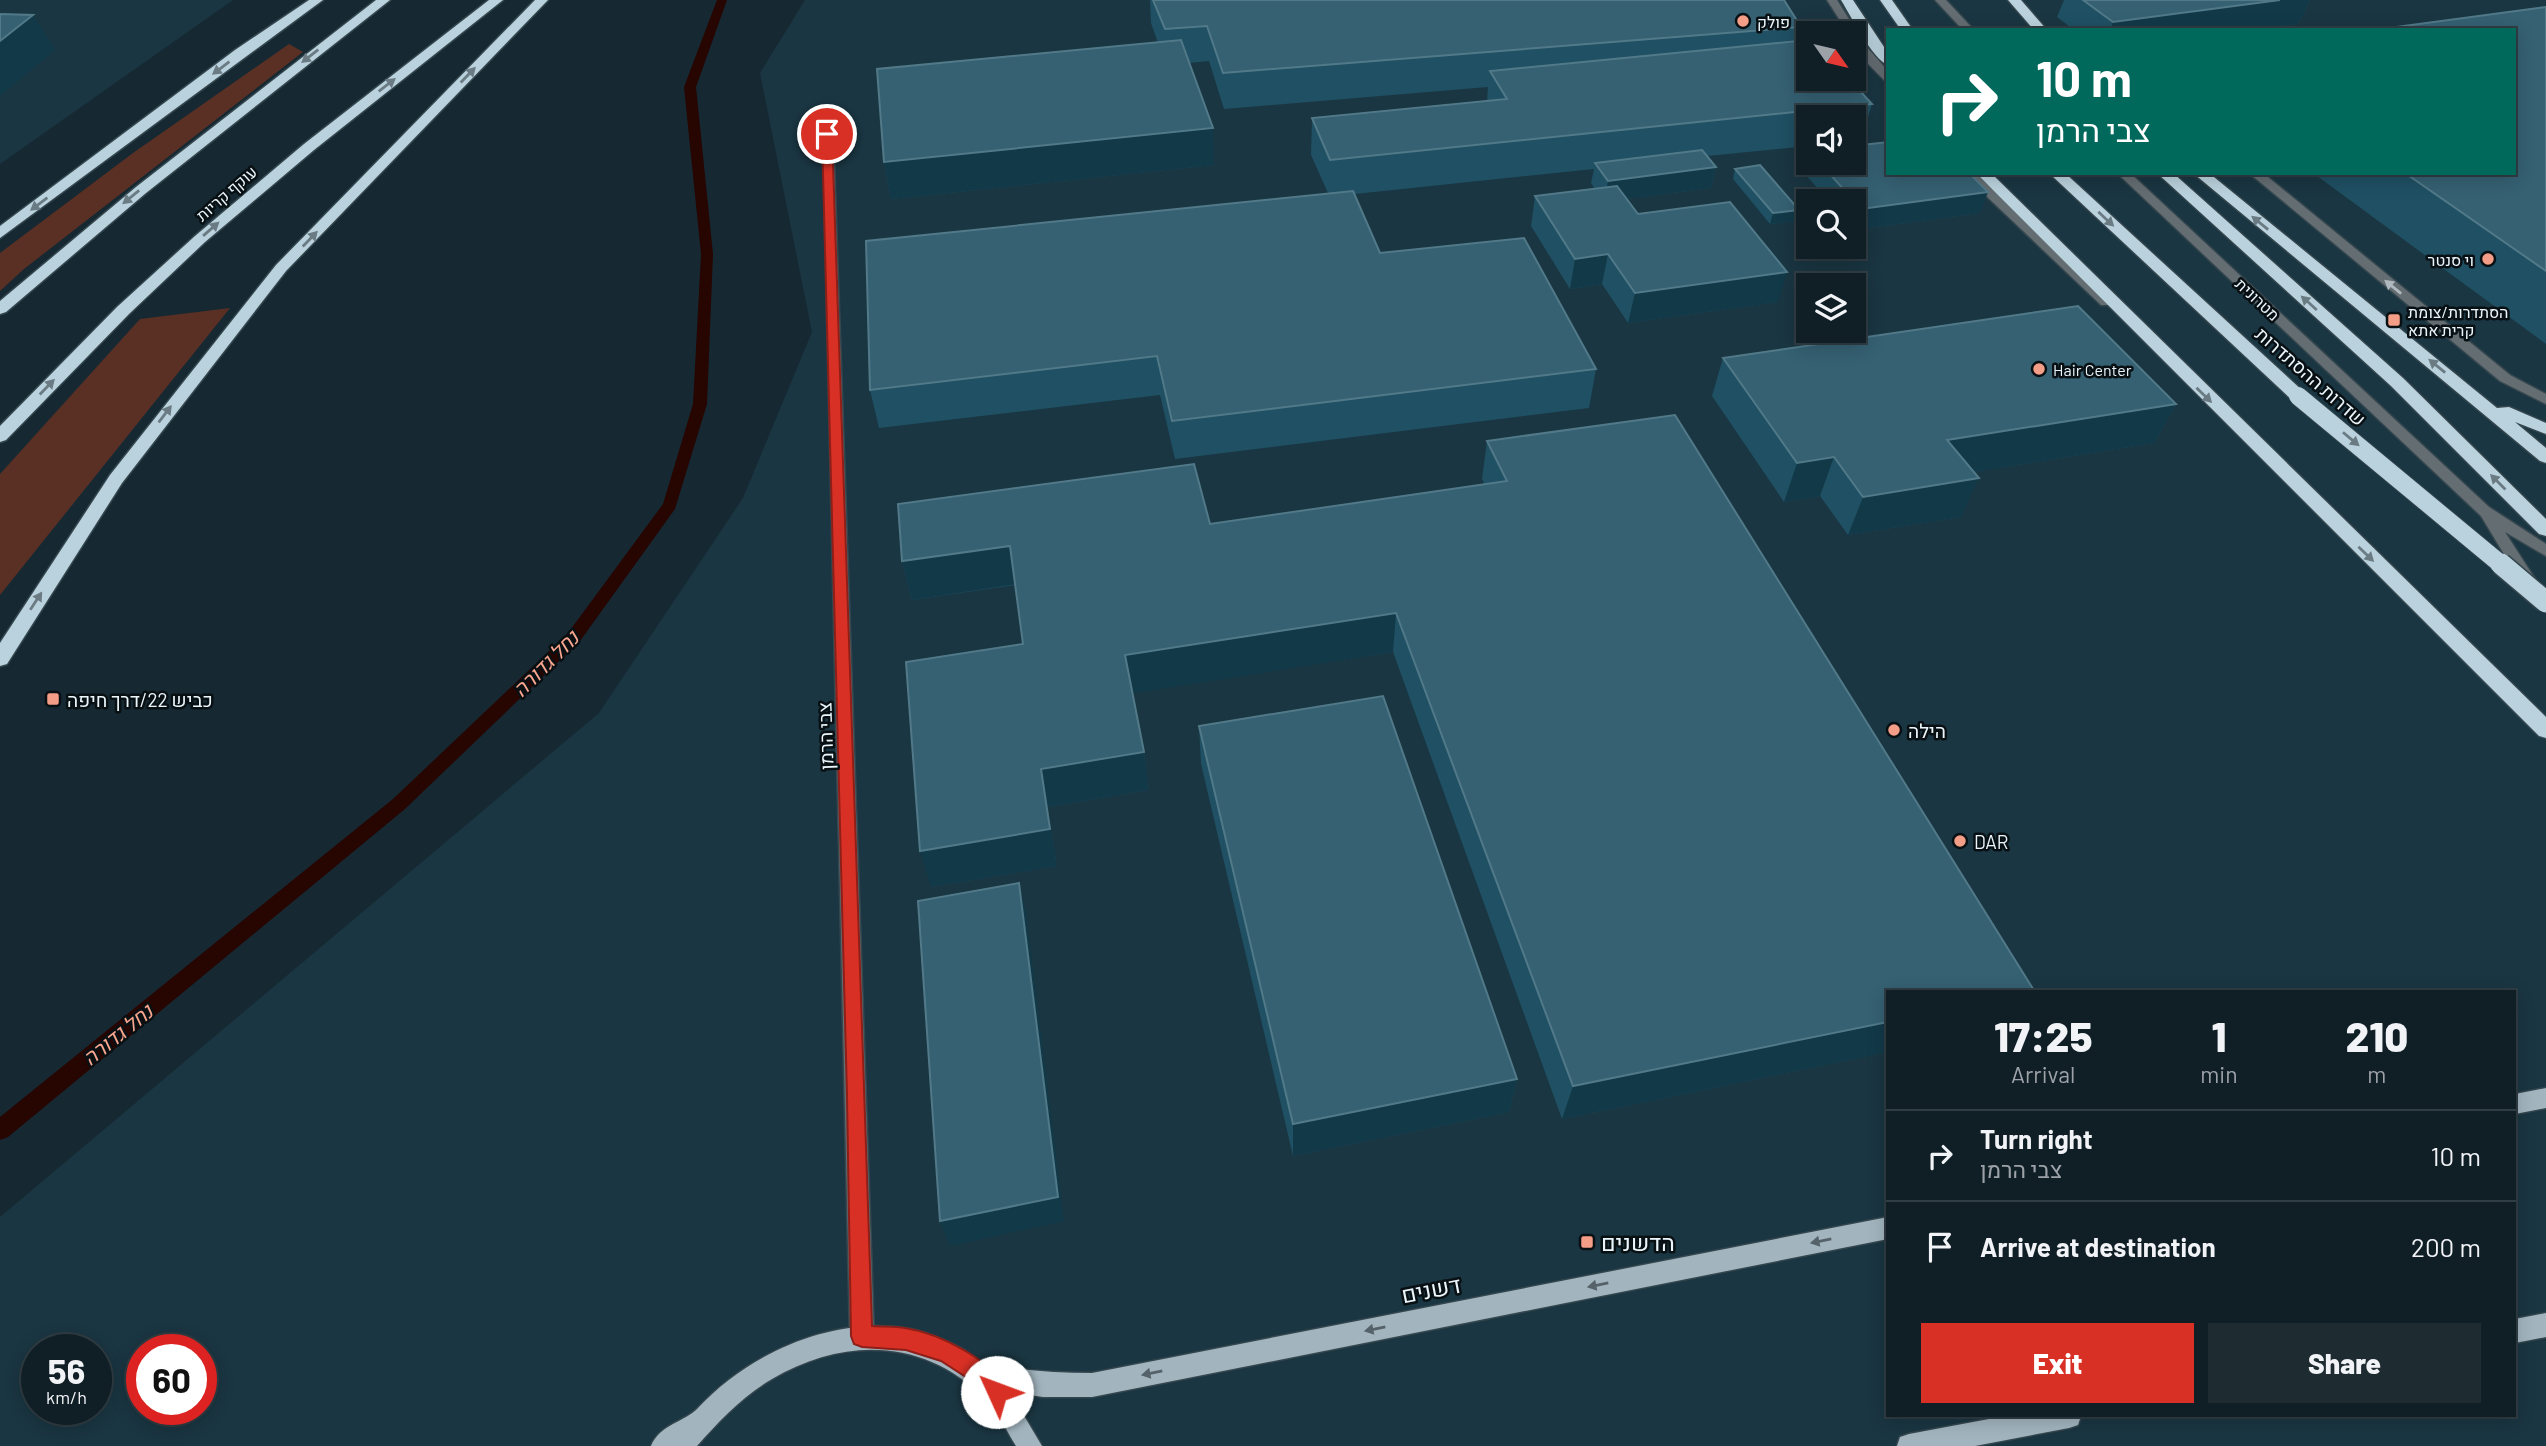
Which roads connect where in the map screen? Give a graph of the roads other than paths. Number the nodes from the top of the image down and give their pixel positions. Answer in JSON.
{"nodes":[{"id":1,"x":317,"y":0,"type":"edge"},
{"id":2,"x":384,"y":0,"type":"edge"},
{"id":3,"x":497,"y":0,"type":"edge"},
{"id":4,"x":542,"y":0,"type":"edge"},
{"id":5,"x":1832,"y":0,"type":"edge"},
{"id":6,"x":1847,"y":0,"type":"edge"},
{"id":7,"x":1886,"y":0,"type":"edge"},
{"id":8,"x":1940,"y":0,"type":"edge"},
{"id":9,"x":1998,"y":0,"type":"edge"},
{"id":10,"x":2014,"y":0,"type":"edge"},
{"id":11,"x":1906,"y":28,"type":"edge"},
{"id":12,"x":1967,"y":28,"type":"edge"},
{"id":13,"x":2022,"y":28,"type":"edge"},
{"id":14,"x":2039,"y":28,"type":"edge"},
{"id":15,"x":1886,"y":58,"type":"edge"},
{"id":16,"x":1886,"y":77,"type":"edge"},
{"id":17,"x":827,"y":134,"type":"dead end"},
{"id":18,"x":1970,"y":175,"type":"edge"},
{"id":19,"x":1985,"y":175,"type":"edge"},
{"id":20,"x":2058,"y":175,"type":"edge"},
{"id":21,"x":2125,"y":175,"type":"edge"},
{"id":22,"x":2166,"y":175,"type":"edge"},
{"id":23,"x":2202,"y":175,"type":"edge"},
{"id":24,"x":2257,"y":175,"type":"edge"},
{"id":25,"x":0,"y":233,"type":"edge"},
{"id":26,"x":0,"y":309,"type":"edge"},
{"id":27,"x":2170,"y":362,"type":"junction"},
{"id":28,"x":2472,"y":395,"type":"junction"},
{"id":29,"x":2546,"y":400,"type":"edge"},
{"id":30,"x":2546,"y":429,"type":"edge"},
{"id":31,"x":0,"y":436,"type":"edge"},
{"id":32,"x":2546,"y":457,"type":"edge"},
{"id":33,"x":2484,"y":511,"type":"junction"},
{"id":34,"x":2546,"y":530,"type":"edge"},
{"id":35,"x":2546,"y":551,"type":"edge"},
{"id":36,"x":2546,"y":604,"type":"edge"},
{"id":37,"x":0,"y":659,"type":"edge"},
{"id":38,"x":2546,"y":730,"type":"edge"},
{"id":39,"x":2546,"y":1098,"type":"edge"},
{"id":40,"x":2516,"y":1104,"type":"edge"},
{"id":41,"x":1886,"y":1228,"type":"edge"},
{"id":42,"x":2546,"y":1325,"type":"edge"},
{"id":43,"x":2516,"y":1331,"type":"edge"},
{"id":44,"x":862,"y":1336,"type":"junction"},
{"id":45,"x":983,"y":1376,"type":"junction"},
{"id":46,"x":2063,"y":1417,"type":"edge"},
{"id":47,"x":701,"y":1418,"type":"junction"},
{"id":48,"x":663,"y":1446,"type":"edge"},
{"id":49,"x":680,"y":1446,"type":"edge"},
{"id":50,"x":1030,"y":1446,"type":"edge"},
{"id":51,"x":1909,"y":1446,"type":"edge"}],
"edges":[{"from":1,"to":25,"type":"highway","one_way":true},
{"from":2,"to":26,"type":"highway","one_way":true},
{"from":31,"to":3,"type":"highway","name":"עוקף קריות","one_way":true},
{"from":37,"to":4,"type":"highway","one_way":true},
{"from":5,"to":16,"type":"street"},
{"from":6,"to":15,"type":"highway"},
{"from":7,"to":11,"type":"highway"},
{"from":8,"to":12,"type":"street"},
{"from":9,"to":13,"type":"highway"},
{"from":10,"to":14,"type":"highway"},
{"from":17,"to":44,"type":"street","name":"צבי הרמן"},
{"from":18,"to":27,"type":"street"},
{"from":19,"to":27,"type":"highway"},
{"from":20,"to":36,"type":"highway","name":"שדרות ההסתדרות","one_way":true,"bridge":true},
{"from":21,"to":33,"type":"street","name":"מטרונית"},
{"from":34,"to":22,"type":"highway","one_way":true},
{"from":28,"to":23,"type":"highway","one_way":true},
{"from":29,"to":24,"type":"street","one_way":true},
{"from":27,"to":38,"type":"highway","one_way":true},
{"from":28,"to":30,"type":"highway"},
{"from":28,"to":32,"type":"highway"},
{"from":33,"to":35,"type":"street","name":"מטרונית"},
{"from":33,"to":36,"type":"street","name":"מטרונית"},
{"from":39,"to":40,"type":"main road"},
{"from":41,"to":45,"type":"main road","name":"דשנים","one_way":true},
{"from":42,"to":43,"type":"main road"},
{"from":44,"to":45,"type":"main road"},
{"from":44,"to":47,"type":"main road"},
{"from":45,"to":50,"type":"main road"},
{"from":46,"to":51,"type":"main road"},
{"from":47,"to":48,"type":"main road"},
{"from":47,"to":49,"type":"main road"}]}
